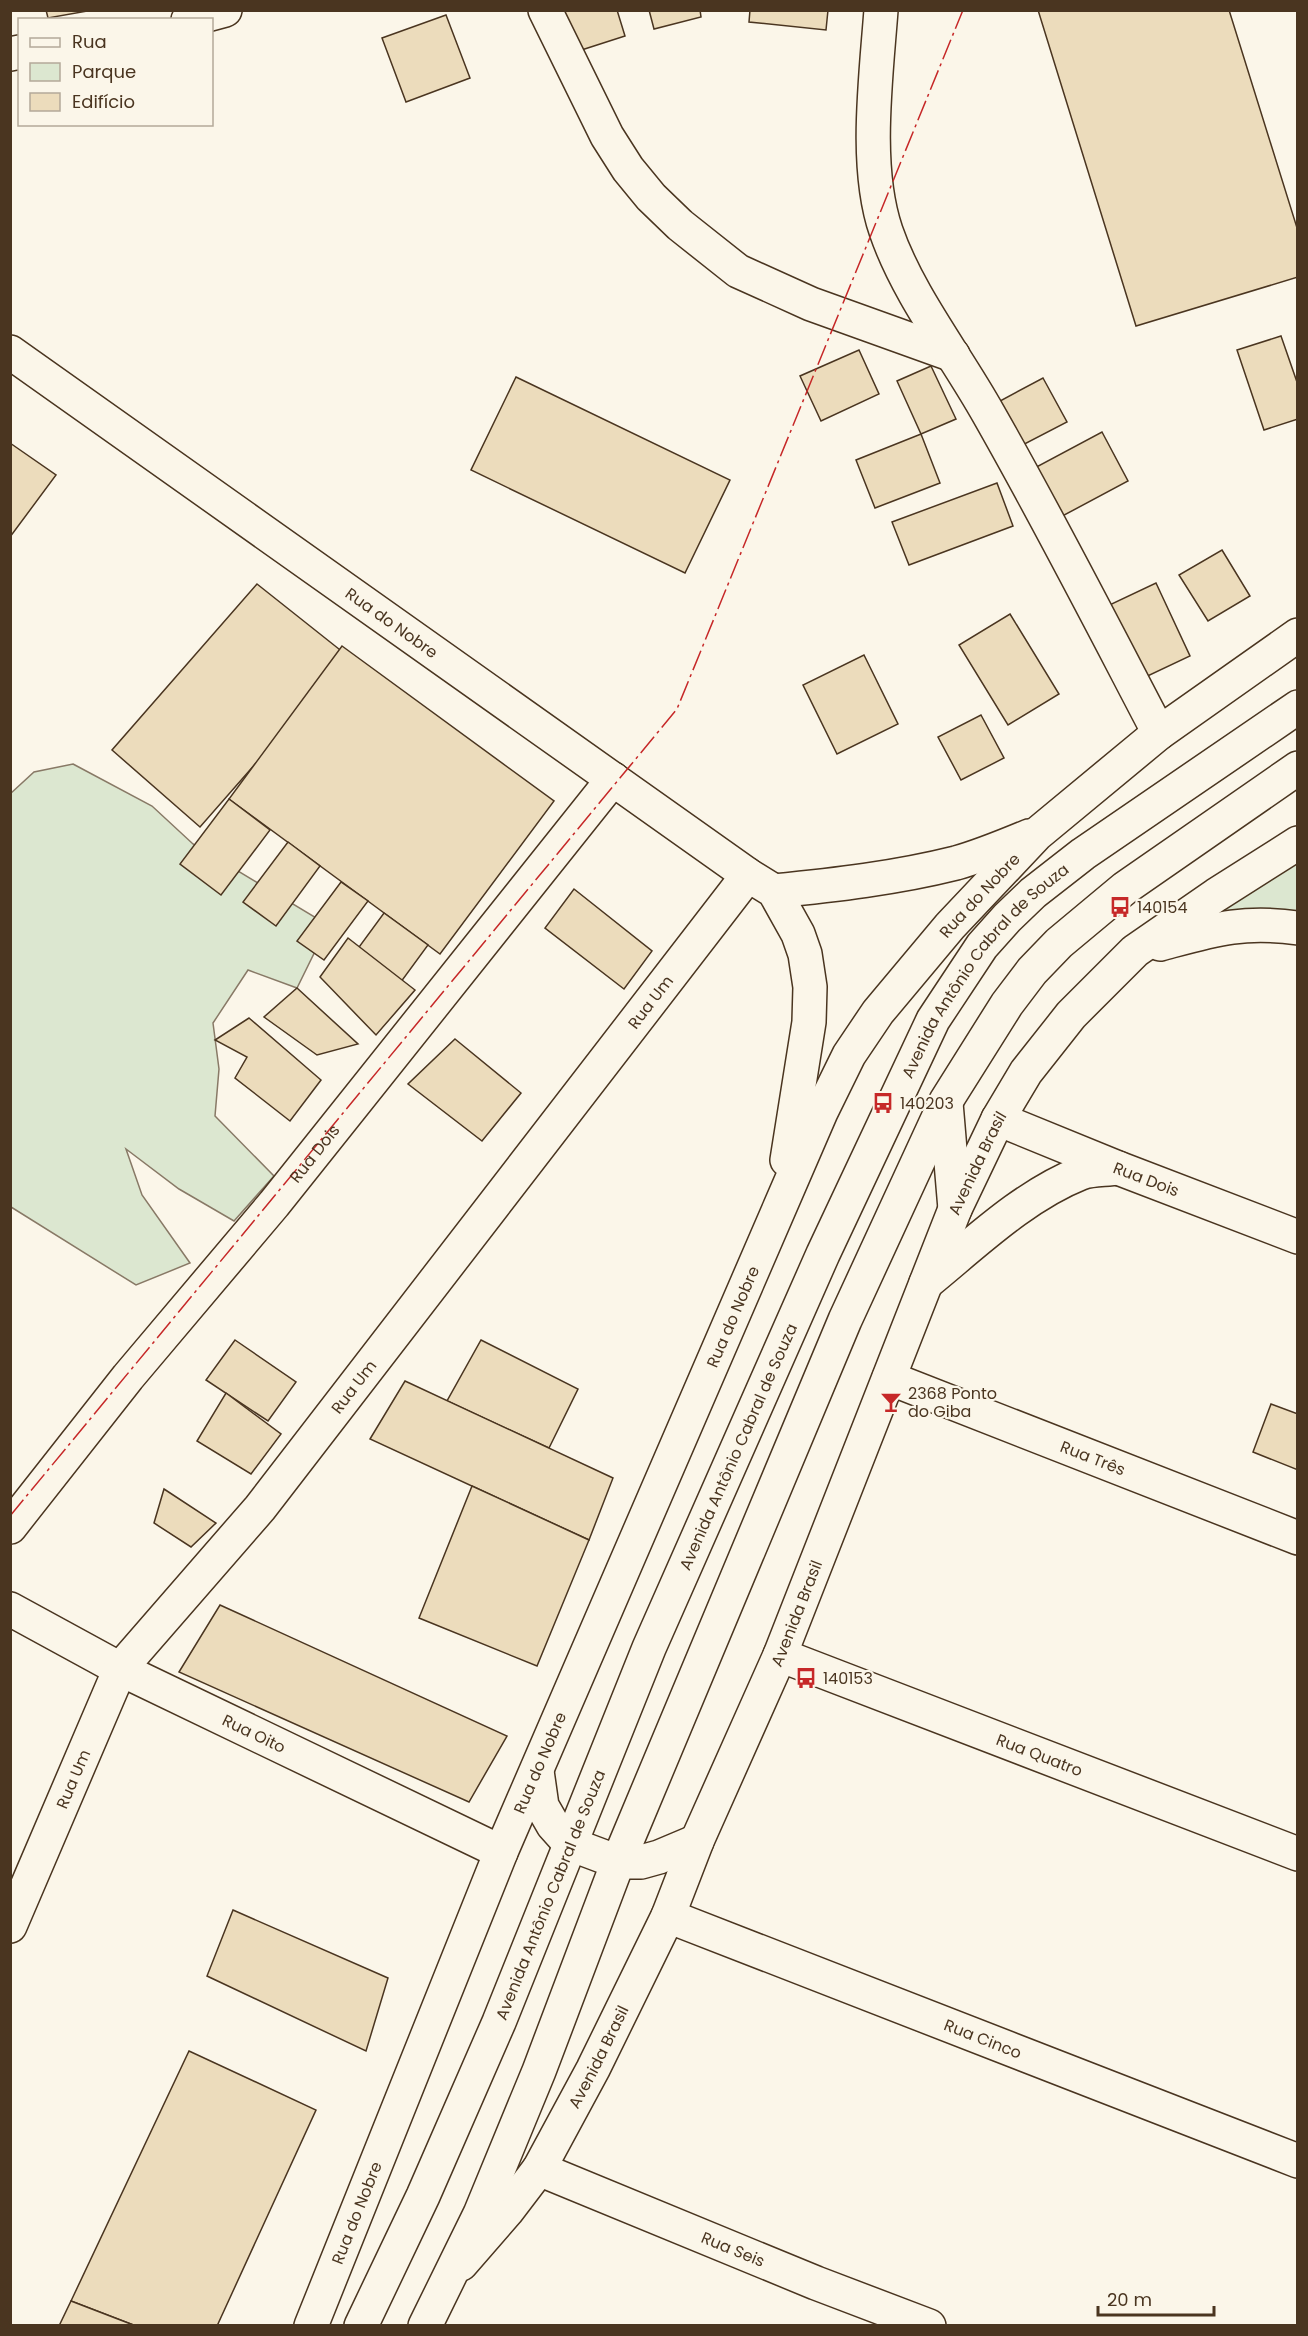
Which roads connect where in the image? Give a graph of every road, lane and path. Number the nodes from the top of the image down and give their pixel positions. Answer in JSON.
{"nodes":[{"id":1,"x":225,"y":10,"type":"edge"},
{"id":2,"x":545,"y":10,"type":"edge"},
{"id":3,"x":881,"y":10,"type":"edge"},
{"id":4,"x":195,"y":18,"type":"edge"},
{"id":5,"x":10,"y":352,"type":"edge"},
{"id":6,"x":954,"y":355,"type":"junction"},
{"id":7,"x":1298,"y":635,"type":"edge"},
{"id":8,"x":1298,"y":707,"type":"edge"},
{"id":9,"x":1159,"y":733,"type":"junction"},
{"id":10,"x":1298,"y":768,"type":"edge"},
{"id":11,"x":613,"y":779,"type":"junction"},
{"id":12,"x":1037,"y":834,"type":"junction"},
{"id":13,"x":1298,"y":843,"type":"edge"},
{"id":14,"x":761,"y":883,"type":"junction"},
{"id":15,"x":1298,"y":928,"type":"edge"},
{"id":16,"x":1135,"y":951,"type":"junction"},
{"id":17,"x":946,"y":1101,"type":"junction"},
{"id":18,"x":998,"y":1119,"type":"junction"},
{"id":19,"x":1118,"y":1168,"type":"junction"},
{"id":20,"x":780,"y":1206,"type":"junction"},
{"id":21,"x":955,"y":1209,"type":"junction"},
{"id":22,"x":1298,"y":1237,"type":"edge"},
{"id":23,"x":926,"y":1283,"type":"junction"},
{"id":24,"x":889,"y":1378,"type":"junction"},
{"id":25,"x":10,"y":1527,"type":"edge"},
{"id":26,"x":1298,"y":1538,"type":"edge"},
{"id":27,"x":10,"y":1609,"type":"edge"},
{"id":28,"x":780,"y":1655,"type":"junction"},
{"id":29,"x":120,"y":1669,"type":"junction"},
{"id":30,"x":537,"y":1771,"type":"junction"},
{"id":31,"x":697,"y":1841,"type":"junction"},
{"id":32,"x":570,"y":1844,"type":"junction"},
{"id":33,"x":501,"y":1852,"type":"junction"},
{"id":34,"x":1298,"y":1854,"type":"edge"},
{"id":35,"x":618,"y":1862,"type":"junction"},
{"id":36,"x":668,"y":1916,"type":"junction"},
{"id":37,"x":10,"y":1926,"type":"edge"},
{"id":38,"x":1298,"y":2161,"type":"edge"},
{"id":39,"x":539,"y":2169,"type":"junction"},
{"id":40,"x":450,"y":2276,"type":"junction"},
{"id":41,"x":311,"y":2325,"type":"edge"},
{"id":42,"x":361,"y":2325,"type":"edge"},
{"id":43,"x":425,"y":2325,"type":"edge"},
{"id":44,"x":929,"y":2325,"type":"edge"}],
"edges":[{"from":1,"to":4,"type":"main road"},
{"from":2,"to":6,"type":"main road"},
{"from":3,"to":6,"type":"main road"},
{"from":5,"to":11,"type":"main road","name":"Rua do Nobre"},
{"from":6,"to":9,"type":"main road"},
{"from":7,"to":9,"type":"main road","name":"Rua do Nobre"},
{"from":8,"to":32,"type":"main road","name":"Avenida Antônio Cabral de Souza"},
{"from":9,"to":12,"type":"main road","name":"Rua do Nobre"},
{"from":10,"to":17,"type":"main road","name":"Avenida Antônio Cabral de Souza"},
{"from":11,"to":14,"type":"main road","name":"Rua do Nobre"},
{"from":11,"to":25,"type":"main road","name":"Rua Dois"},
{"from":12,"to":14,"type":"main road","name":"Rua do Nobre"},
{"from":12,"to":20,"type":"main road","name":"Rua do Nobre"},
{"from":13,"to":16,"type":"main road","name":"Avenida Brasil"},
{"from":14,"to":20,"type":"main road","name":"Rua do Nobre"},
{"from":14,"to":29,"type":"main road","name":"Rua Um"},
{"from":15,"to":16,"type":"main road"},
{"from":16,"to":18,"type":"main road","name":"Avenida Brasil"},
{"from":17,"to":21,"type":"main road"},
{"from":17,"to":35,"type":"main road","name":"Avenida Antônio Cabral de Souza"},
{"from":18,"to":19,"type":"main road","name":"Rua Dois"},
{"from":18,"to":21,"type":"main road","name":"Avenida Brasil"},
{"from":19,"to":22,"type":"main road","name":"Rua Dois"},
{"from":19,"to":23,"type":"main road"},
{"from":20,"to":30,"type":"main road","name":"Rua do Nobre"},
{"from":21,"to":23,"type":"main road","name":"Avenida Brasil"},
{"from":23,"to":24,"type":"main road","name":"Avenida Brasil"},
{"from":24,"to":26,"type":"main road","name":"Rua Três"},
{"from":24,"to":28,"type":"main road","name":"Avenida Brasil"},
{"from":27,"to":29,"type":"main road","name":"Rua Oito"},
{"from":28,"to":31,"type":"main road","name":"Avenida Brasil"},
{"from":28,"to":34,"type":"main road","name":"Rua Quatro"},
{"from":29,"to":33,"type":"main road","name":"Rua Oito"},
{"from":29,"to":37,"type":"main road","name":"Rua Um"},
{"from":30,"to":32,"type":"main road"},
{"from":30,"to":33,"type":"main road","name":"Rua do Nobre"},
{"from":31,"to":35,"type":"main road"},
{"from":31,"to":36,"type":"main road","name":"Avenida Brasil"},
{"from":32,"to":35,"type":"main road"},
{"from":32,"to":42,"type":"main road","name":"Avenida Antônio Cabral de Souza"},
{"from":33,"to":41,"type":"main road","name":"Rua do Nobre"},
{"from":35,"to":40,"type":"main road","name":"Avenida Antônio Cabral de Souza"},
{"from":36,"to":38,"type":"main road","name":"Rua Cinco"},
{"from":36,"to":39,"type":"main road","name":"Avenida Brasil"},
{"from":39,"to":40,"type":"main road","name":"Avenida Brasil"},
{"from":39,"to":44,"type":"main road","name":"Rua Seis"},
{"from":40,"to":43,"type":"main road","name":"Avenida Antônio Cabral de Souza"}]}
